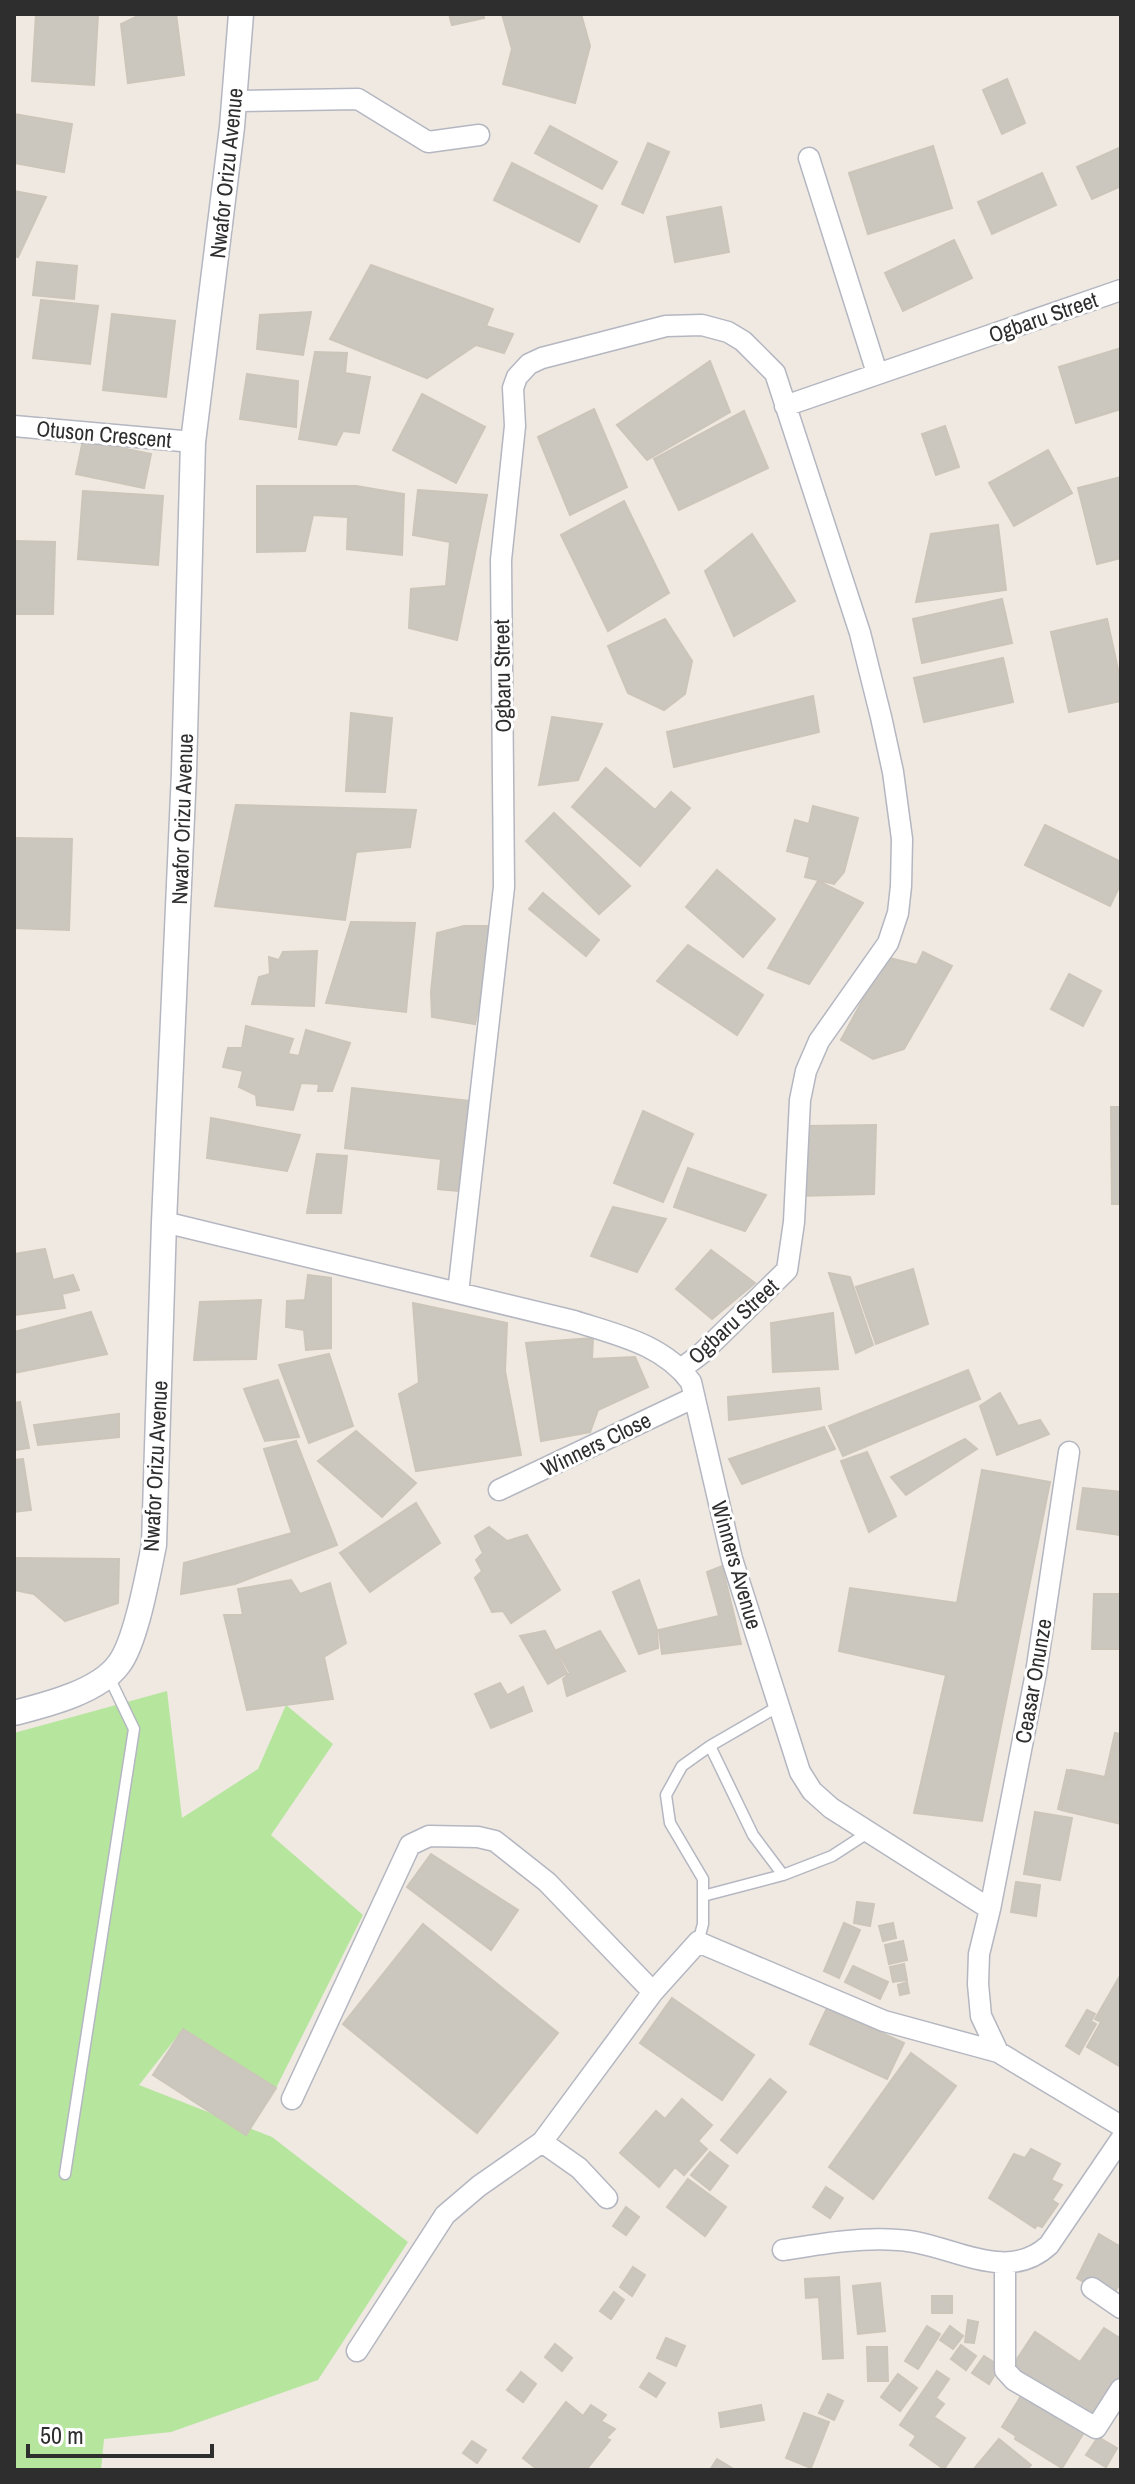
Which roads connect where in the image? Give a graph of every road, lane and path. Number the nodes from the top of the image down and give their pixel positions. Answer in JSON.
{"nodes":[{"id":1,"x":241,"y":14,"type":"edge"},
{"id":2,"x":234,"y":101,"type":"junction"},
{"id":3,"x":479,"y":135,"type":"dead end"},
{"id":4,"x":809,"y":158,"type":"dead end"},
{"id":5,"x":1121,"y":290,"type":"edge"},
{"id":6,"x":877,"y":373,"type":"junction"},
{"id":7,"x":785,"y":406,"type":"junction"},
{"id":8,"x":14,"y":426,"type":"edge"},
{"id":9,"x":193,"y":442,"type":"junction"},
{"id":10,"x":164,"y":1222,"type":"junction"},
{"id":11,"x":458,"y":1293,"type":"junction"},
{"id":12,"x":681,"y":1369,"type":"junction"},
{"id":13,"x":693,"y":1398,"type":"junction"},
{"id":14,"x":1069,"y":1452,"type":"dead end"},
{"id":15,"x":499,"y":1490,"type":"dead end"},
{"id":16,"x":108,"y":1675,"type":"junction"},
{"id":17,"x":779,"y":1706,"type":"junction"},
{"id":18,"x":14,"y":1713,"type":"edge"},
{"id":19,"x":710,"y":1746,"type":"junction"},
{"id":20,"x":869,"y":1832,"type":"junction"},
{"id":21,"x":783,"y":1875,"type":"junction"},
{"id":22,"x":703,"y":1896,"type":"junction"},
{"id":23,"x":990,"y":1909,"type":"junction"},
{"id":24,"x":698,"y":1942,"type":"junction"},
{"id":25,"x":653,"y":1992,"type":"junction"},
{"id":26,"x":998,"y":2052,"type":"junction"},
{"id":27,"x":292,"y":2099,"type":"dead end"},
{"id":28,"x":1121,"y":2126,"type":"edge"},
{"id":29,"x":1121,"y":2139,"type":"edge"},
{"id":30,"x":542,"y":2142,"type":"junction"},
{"id":31,"x":65,"y":2174,"type":"dead end"},
{"id":32,"x":607,"y":2198,"type":"dead end"},
{"id":33,"x":783,"y":2250,"type":"dead end"},
{"id":34,"x":1005,"y":2263,"type":"junction"},
{"id":35,"x":1092,"y":2288,"type":"dead end"},
{"id":36,"x":1121,"y":2308,"type":"edge"},
{"id":37,"x":357,"y":2351,"type":"dead end"},
{"id":38,"x":1121,"y":2389,"type":"edge"}],
"edges":[{"from":1,"to":2,"type":"street","name":"Nwafor Orizu Avenue"},
{"from":2,"to":3,"type":"street"},
{"from":2,"to":9,"type":"street","name":"Nwafor Orizu Avenue"},
{"from":4,"to":6,"type":"street"},
{"from":5,"to":6,"type":"street","name":"Ogbaru Street"},
{"from":6,"to":7,"type":"street","name":"Ogbaru Street"},
{"from":7,"to":11,"type":"street","name":"Ogbaru Street"},
{"from":7,"to":12,"type":"street","name":"Ogbaru Street"},
{"from":8,"to":9,"type":"street","name":"Otuson Crescent"},
{"from":9,"to":10,"type":"street","name":"Nwafor Orizu Avenue"},
{"from":10,"to":11,"type":"street"},
{"from":10,"to":16,"type":"street","name":"Nwafor Orizu Avenue"},
{"from":11,"to":12,"type":"street"},
{"from":12,"to":13,"type":"street","name":"Winners Avenue"},
{"from":13,"to":15,"type":"street","name":"Winners Close"},
{"from":13,"to":17,"type":"street","name":"Winners Avenue"},
{"from":14,"to":23,"type":"street","name":"Ceasar Onunze"},
{"from":16,"to":18,"type":"street"},
{"from":16,"to":31,"type":"lane"},
{"from":17,"to":19,"type":"lane"},
{"from":17,"to":20,"type":"street","name":"Winners Avenue"},
{"from":19,"to":21,"type":"lane"},
{"from":19,"to":22,"type":"lane"},
{"from":20,"to":21,"type":"lane"},
{"from":20,"to":23,"type":"street","name":"Winners Avenue"},
{"from":21,"to":22,"type":"lane"},
{"from":22,"to":24,"type":"lane"},
{"from":23,"to":26,"type":"street"},
{"from":24,"to":25,"type":"street"},
{"from":24,"to":26,"type":"street"},
{"from":25,"to":27,"type":"street"},
{"from":25,"to":30,"type":"street"},
{"from":26,"to":28,"type":"street"},
{"from":29,"to":34,"type":"street"},
{"from":30,"to":32,"type":"street"},
{"from":30,"to":37,"type":"street"},
{"from":33,"to":34,"type":"street"},
{"from":34,"to":38,"type":"street"},
{"from":35,"to":36,"type":"street"}]}
